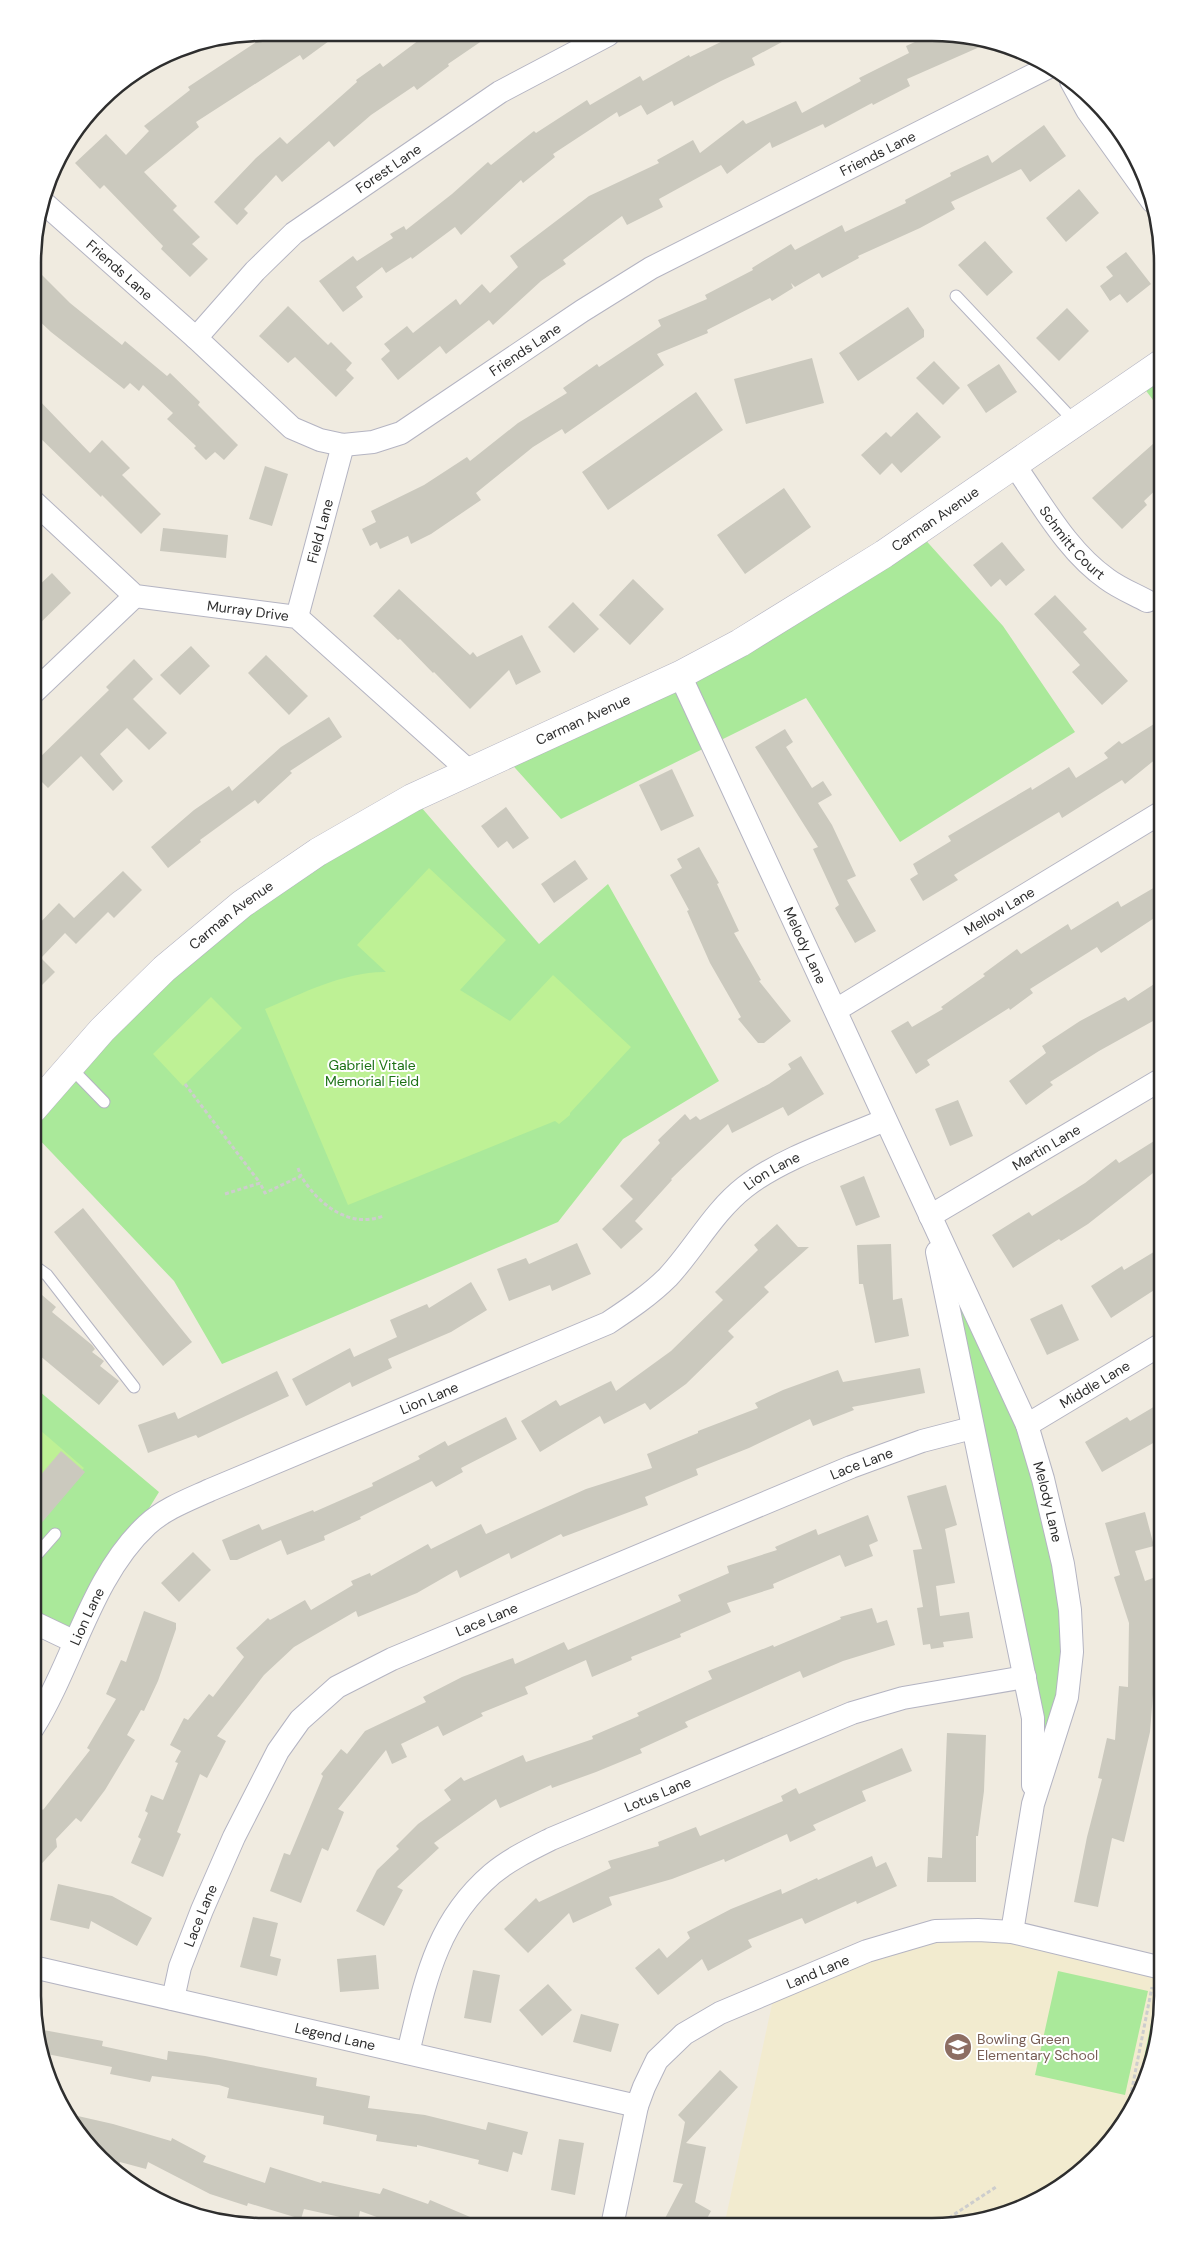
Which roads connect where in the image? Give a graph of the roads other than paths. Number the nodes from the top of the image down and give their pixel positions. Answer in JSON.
{"nodes":[{"id":1,"x":597,"y":41,"type":"edge"},
{"id":2,"x":1042,"y":71,"type":"edge"},
{"id":3,"x":1081,"y":98,"type":"edge"},
{"id":4,"x":1131,"y":164,"type":"edge"},
{"id":5,"x":49,"y":207,"type":"edge"},
{"id":6,"x":956,"y":296,"type":"dead end"},
{"id":7,"x":196,"y":338,"type":"junction"},
{"id":8,"x":1154,"y":369,"type":"edge"},
{"id":9,"x":1076,"y":423,"type":"junction"},
{"id":10,"x":343,"y":445,"type":"junction"},
{"id":11,"x":1015,"y":466,"type":"junction"},
{"id":12,"x":41,"y":509,"type":"edge"},
{"id":13,"x":135,"y":596,"type":"junction"},
{"id":14,"x":1147,"y":601,"type":"dead end"},
{"id":15,"x":297,"y":617,"type":"junction"},
{"id":16,"x":680,"y":675,"type":"junction"},
{"id":17,"x":41,"y":685,"type":"edge"},
{"id":18,"x":470,"y":772,"type":"junction"},
{"id":19,"x":1154,"y":817,"type":"edge"},
{"id":20,"x":836,"y":1010,"type":"junction"},
{"id":21,"x":70,"y":1067,"type":"junction"},
{"id":22,"x":1154,"y":1083,"type":"edge"},
{"id":23,"x":41,"y":1101,"type":"edge"},
{"id":24,"x":104,"y":1102,"type":"dead end"},
{"id":25,"x":885,"y":1120,"type":"junction"},
{"id":26,"x":930,"y":1216,"type":"junction"},
{"id":27,"x":41,"y":1271,"type":"edge"},
{"id":28,"x":1154,"y":1349,"type":"edge"},
{"id":29,"x":134,"y":1387,"type":"dead end"},
{"id":30,"x":1027,"y":1425,"type":"junction"},
{"id":31,"x":972,"y":1428,"type":"junction"},
{"id":32,"x":54,"y":1534,"type":"dead end"},
{"id":33,"x":41,"y":1549,"type":"edge"},
{"id":34,"x":41,"y":1626,"type":"edge"},
{"id":35,"x":75,"y":1642,"type":"junction"},
{"id":36,"x":1025,"y":1677,"type":"junction"},
{"id":37,"x":41,"y":1715,"type":"edge"},
{"id":38,"x":1033,"y":1804,"type":"junction"},
{"id":39,"x":1012,"y":1932,"type":"junction"},
{"id":40,"x":1154,"y":1966,"type":"edge"},
{"id":41,"x":41,"y":1969,"type":"edge"},
{"id":42,"x":173,"y":1999,"type":"junction"},
{"id":43,"x":408,"y":2053,"type":"junction"},
{"id":44,"x":637,"y":2106,"type":"junction"},
{"id":45,"x":614,"y":2218,"type":"edge"}],
"edges":[{"from":1,"to":7,"type":"street","name":"Forest Lane"},
{"from":2,"to":10,"type":"street","name":"Friends Lane"},
{"from":3,"to":4,"type":"street"},
{"from":5,"to":7,"type":"street","name":"Friends Lane"},
{"from":6,"to":9,"type":"lane"},
{"from":7,"to":10,"type":"street","name":"Friends Lane"},
{"from":8,"to":9,"type":"main road","name":"Carman Avenue"},
{"from":9,"to":11,"type":"main road","name":"Carman Avenue"},
{"from":10,"to":15,"type":"street","name":"Field Lane"},
{"from":11,"to":14,"type":"street","name":"Schmitt Court"},
{"from":11,"to":16,"type":"main road","name":"Carman Avenue"},
{"from":12,"to":13,"type":"street"},
{"from":13,"to":15,"type":"street","name":"Murray Drive"},
{"from":13,"to":17,"type":"street"},
{"from":15,"to":18,"type":"street","name":"Murray Drive"},
{"from":16,"to":18,"type":"main road","name":"Carman Avenue"},
{"from":16,"to":20,"type":"street","name":"Melody Lane"},
{"from":18,"to":21,"type":"main road","name":"Carman Avenue"},
{"from":19,"to":20,"type":"street","name":"Mellow Lane"},
{"from":20,"to":25,"type":"street","name":"Melody Lane"},
{"from":21,"to":23,"type":"main road","name":"Carman Avenue"},
{"from":21,"to":24,"type":"lane"},
{"from":22,"to":26,"type":"street","name":"Martin Lane"},
{"from":25,"to":26,"type":"street","name":"Melody Lane"},
{"from":25,"to":35,"type":"street","name":"Lion Lane"},
{"from":26,"to":30,"type":"street","name":"Melody Lane"},
{"from":26,"to":31,"type":"street","name":"Melody Lane"},
{"from":27,"to":29,"type":"lane"},
{"from":28,"to":30,"type":"street","name":"Middle Lane"},
{"from":30,"to":38,"type":"street","name":"Melody Lane"},
{"from":31,"to":36,"type":"street","name":"Melody Lane"},
{"from":31,"to":42,"type":"street","name":"Lace Lane"},
{"from":32,"to":33,"type":"lane"},
{"from":34,"to":35,"type":"street"},
{"from":35,"to":37,"type":"street","name":"Lion Lane"},
{"from":36,"to":38,"type":"street","name":"Melody Lane"},
{"from":36,"to":43,"type":"street","name":"Lotus Lane"},
{"from":38,"to":39,"type":"street","name":"Melody Lane"},
{"from":39,"to":40,"type":"street","name":"Land Lane"},
{"from":39,"to":44,"type":"street","name":"Land Lane"},
{"from":41,"to":42,"type":"street","name":"Legend Lane"},
{"from":42,"to":43,"type":"street","name":"Legend Lane"},
{"from":43,"to":44,"type":"street","name":"Legend Lane"},
{"from":44,"to":45,"type":"street","name":"Land Lane"}]}
